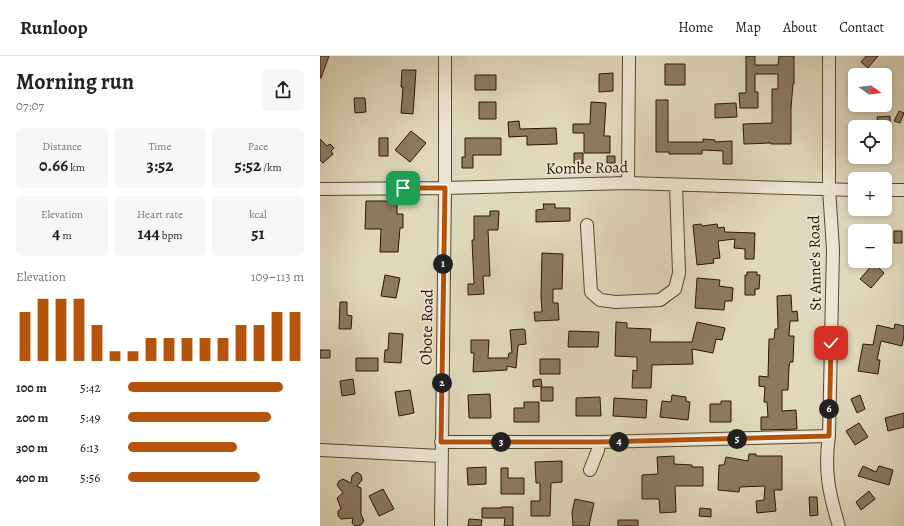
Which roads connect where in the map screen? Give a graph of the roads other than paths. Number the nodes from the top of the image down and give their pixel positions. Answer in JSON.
{"nodes":[{"id":1,"x":445,"y":56,"type":"edge"},
{"id":2,"x":629,"y":56,"type":"edge"},
{"id":3,"x":829,"y":56,"type":"edge"},
{"id":4,"x":628,"y":183,"type":"junction"},
{"id":5,"x":676,"y":185,"type":"junction"},
{"id":6,"x":445,"y":188,"type":"junction"},
{"id":7,"x":320,"y":189,"type":"edge"},
{"id":8,"x":829,"y":189,"type":"junction"},
{"id":9,"x":848,"y":190,"type":"edge"},
{"id":10,"x":892,"y":190,"type":"edge"},
{"id":11,"x":904,"y":190,"type":"edge"},
{"id":12,"x":587,"y":225,"type":"dead end"},
{"id":13,"x":829,"y":436,"type":"junction"},
{"id":14,"x":441,"y":442,"type":"junction"},
{"id":15,"x":599,"y":442,"type":"junction"},
{"id":16,"x":320,"y":450,"type":"edge"},
{"id":17,"x":441,"y":456,"type":"junction"},
{"id":18,"x":590,"y":470,"type":"dead end"},
{"id":19,"x":441,"y":526,"type":"edge"},
{"id":20,"x":839,"y":526,"type":"edge"}],
"edges":[{"from":1,"to":6,"type":"street","name":"Obote Road"},
{"from":2,"to":4,"type":"street"},
{"from":3,"to":8,"type":"street","name":"St Anne's Road"},
{"from":4,"to":5,"type":"street","name":"Kombe Road"},
{"from":4,"to":6,"type":"street","name":"Kombe Road"},
{"from":5,"to":8,"type":"street","name":"Kombe Road"},
{"from":5,"to":12,"type":"street"},
{"from":6,"to":7,"type":"street","name":"Kombe Road"},
{"from":6,"to":14,"type":"street","name":"Obote Road"},
{"from":8,"to":9,"type":"street","name":"Kombe Road"},
{"from":8,"to":13,"type":"street","name":"St Anne's Road"},
{"from":10,"to":11,"type":"street"},
{"from":13,"to":15,"type":"street"},
{"from":13,"to":20,"type":"street","name":"St Anne's Road"},
{"from":14,"to":15,"type":"street"},
{"from":14,"to":17,"type":"street","name":"Obote Road"},
{"from":15,"to":18,"type":"street"},
{"from":16,"to":17,"type":"street"},
{"from":17,"to":19,"type":"street","name":"Obote Road"}]}
